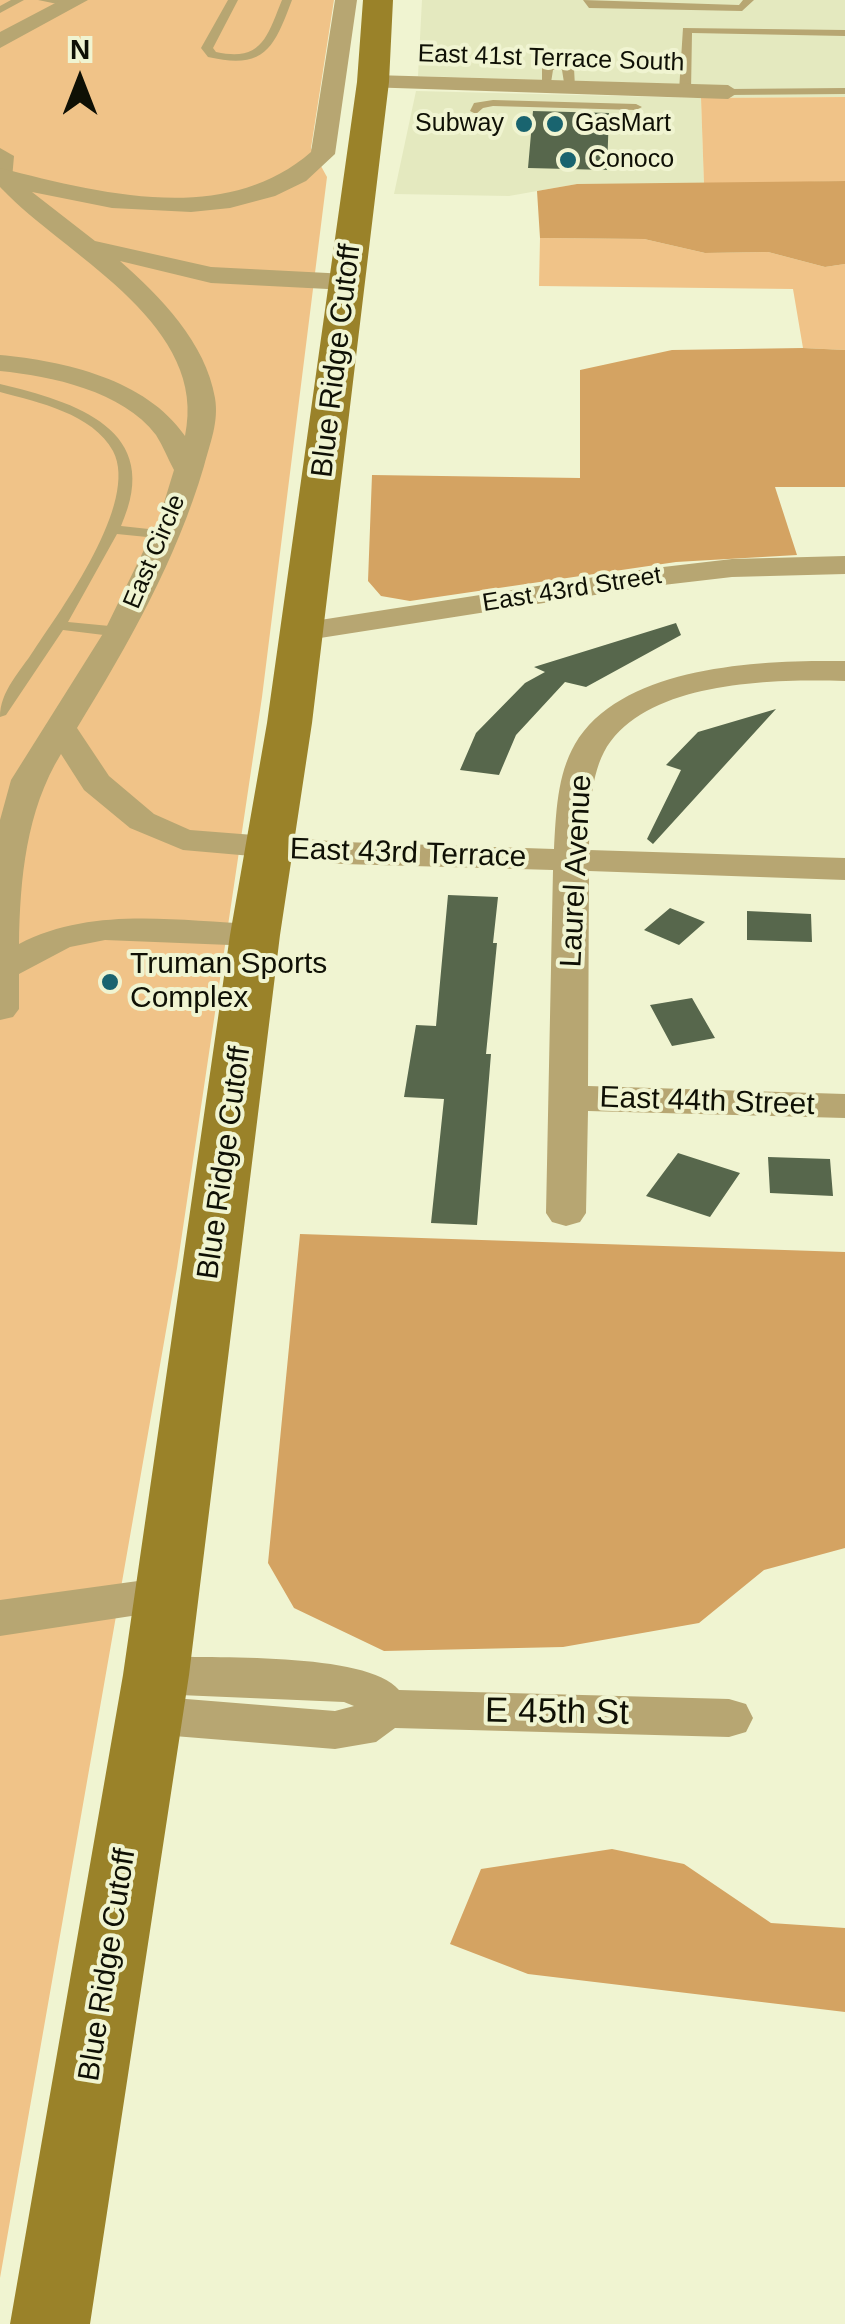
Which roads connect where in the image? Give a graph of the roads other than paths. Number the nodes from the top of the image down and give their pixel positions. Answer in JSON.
{"nodes":[{"id":1,"x":19,"y":0,"type":"edge"},
{"id":2,"x":43,"y":0,"type":"edge"},
{"id":3,"x":233,"y":0,"type":"edge"},
{"id":4,"x":287,"y":0,"type":"edge"},
{"id":5,"x":346,"y":0,"type":"edge"},
{"id":6,"x":378,"y":0,"type":"edge"},
{"id":7,"x":588,"y":0,"type":"edge"},
{"id":8,"x":750,"y":0,"type":"edge"},
{"id":9,"x":75,"y":2,"type":"edge"},
{"id":10,"x":0,"y":10,"type":"edge"},
{"id":11,"x":845,"y":33,"type":"edge"},
{"id":12,"x":0,"y":41,"type":"edge"},
{"id":13,"x":373,"y":82,"type":"junction"},
{"id":14,"x":685,"y":90,"type":"junction"},
{"id":15,"x":845,"y":91,"type":"edge"},
{"id":16,"x":728,"y":92,"type":"joint"},
{"id":17,"x":636,"y":107,"type":"dead end"},
{"id":18,"x":476,"y":111,"type":"dead end"},
{"id":19,"x":0,"y":152,"type":"edge"},
{"id":20,"x":1,"y":176,"type":"edge"},
{"id":21,"x":88,"y":247,"type":"junction"},
{"id":22,"x":348,"y":282,"type":"junction"},
{"id":23,"x":0,"y":363,"type":"edge"},
{"id":24,"x":0,"y":388,"type":"edge"},
{"id":25,"x":188,"y":470,"type":"junction"},
{"id":26,"x":112,"y":529,"type":"junction"},
{"id":27,"x":167,"y":535,"type":"junction"},
{"id":28,"x":845,"y":565,"type":"edge"},
{"id":29,"x":56,"y":625,"type":"junction"},
{"id":30,"x":120,"y":632,"type":"junction"},
{"id":31,"x":302,"y":632,"type":"junction"},
{"id":32,"x":845,"y":670,"type":"edge"},
{"id":33,"x":0,"y":712,"type":"edge"},
{"id":34,"x":59,"y":725,"type":"junction"},
{"id":35,"x":272,"y":848,"type":"junction"},
{"id":36,"x":572,"y":861,"type":"junction"},
{"id":37,"x":845,"y":869,"type":"edge"},
{"id":38,"x":255,"y":936,"type":"junction"},
{"id":39,"x":2,"y":961,"type":"edge"},
{"id":40,"x":0,"y":1009,"type":"edge"},
{"id":41,"x":568,"y":1098,"type":"junction"},
{"id":42,"x":845,"y":1106,"type":"edge"},
{"id":43,"x":566,"y":1213,"type":"dead end"},
{"id":44,"x":167,"y":1595,"type":"junction"},
{"id":45,"x":0,"y":1618,"type":"edge"},
{"id":46,"x":152,"y":1695,"type":"junction"},
{"id":47,"x":729,"y":1718,"type":"dead end"},
{"id":48,"x":50,"y":2324,"type":"edge"}],
"edges":[{"from":1,"to":10,"type":"lane"},
{"from":2,"to":9,"type":"lane"},
{"from":3,"to":4,"type":"lane"},
{"from":5,"to":20,"type":"street"},
{"from":6,"to":13,"type":"main road","name":"Blue Ridge Cutoff"},
{"from":7,"to":8,"type":"lane"},
{"from":9,"to":12,"type":"street"},
{"from":11,"to":14,"type":"lane"},
{"from":13,"to":14,"type":"street","name":"East 41st Terrace South"},
{"from":13,"to":22,"type":"main road","name":"Blue Ridge Cutoff"},
{"from":14,"to":16,"type":"street","name":"East 41st Terrace South"},
{"from":15,"to":16,"type":"lane"},
{"from":17,"to":18,"type":"lane"},
{"from":19,"to":20,"type":"lane"},
{"from":20,"to":21,"type":"street"},
{"from":21,"to":22,"type":"street"},
{"from":21,"to":25,"type":"street"},
{"from":22,"to":31,"type":"main road","name":"Blue Ridge Cutoff"},
{"from":23,"to":25,"type":"street","name":"East Circle"},
{"from":24,"to":26,"type":"lane"},
{"from":25,"to":27,"type":"street","name":"East Circle"},
{"from":26,"to":27,"type":"lane"},
{"from":26,"to":29,"type":"lane"},
{"from":27,"to":30,"type":"street","name":"East Circle"},
{"from":28,"to":31,"type":"street","name":"East 43rd Street"},
{"from":29,"to":30,"type":"lane"},
{"from":29,"to":33,"type":"lane"},
{"from":30,"to":34,"type":"street","name":"East Circle"},
{"from":31,"to":35,"type":"main road","name":"Blue Ridge Cutoff"},
{"from":32,"to":36,"type":"street","name":"Laurel Avenue"},
{"from":34,"to":35,"type":"street"},
{"from":34,"to":39,"type":"street","name":"East Circle"},
{"from":35,"to":36,"type":"street","name":"East 43rd Terrace"},
{"from":35,"to":38,"type":"main road","name":"Blue Ridge Cutoff"},
{"from":36,"to":37,"type":"street","name":"East 43rd Terrace"},
{"from":36,"to":41,"type":"street","name":"Laurel Avenue"},
{"from":38,"to":39,"type":"street"},
{"from":38,"to":44,"type":"main road","name":"Blue Ridge Cutoff"},
{"from":39,"to":40,"type":"street","name":"East Circle"},
{"from":41,"to":42,"type":"street","name":"East 44th Street"},
{"from":41,"to":43,"type":"street","name":"Laurel Avenue"},
{"from":44,"to":45,"type":"street"},
{"from":44,"to":46,"type":"main road","name":"Blue Ridge Cutoff"},
{"from":46,"to":47,"type":"street","name":"E 45th St"},
{"from":46,"to":48,"type":"main road","name":"Blue Ridge Cutoff"}]}
